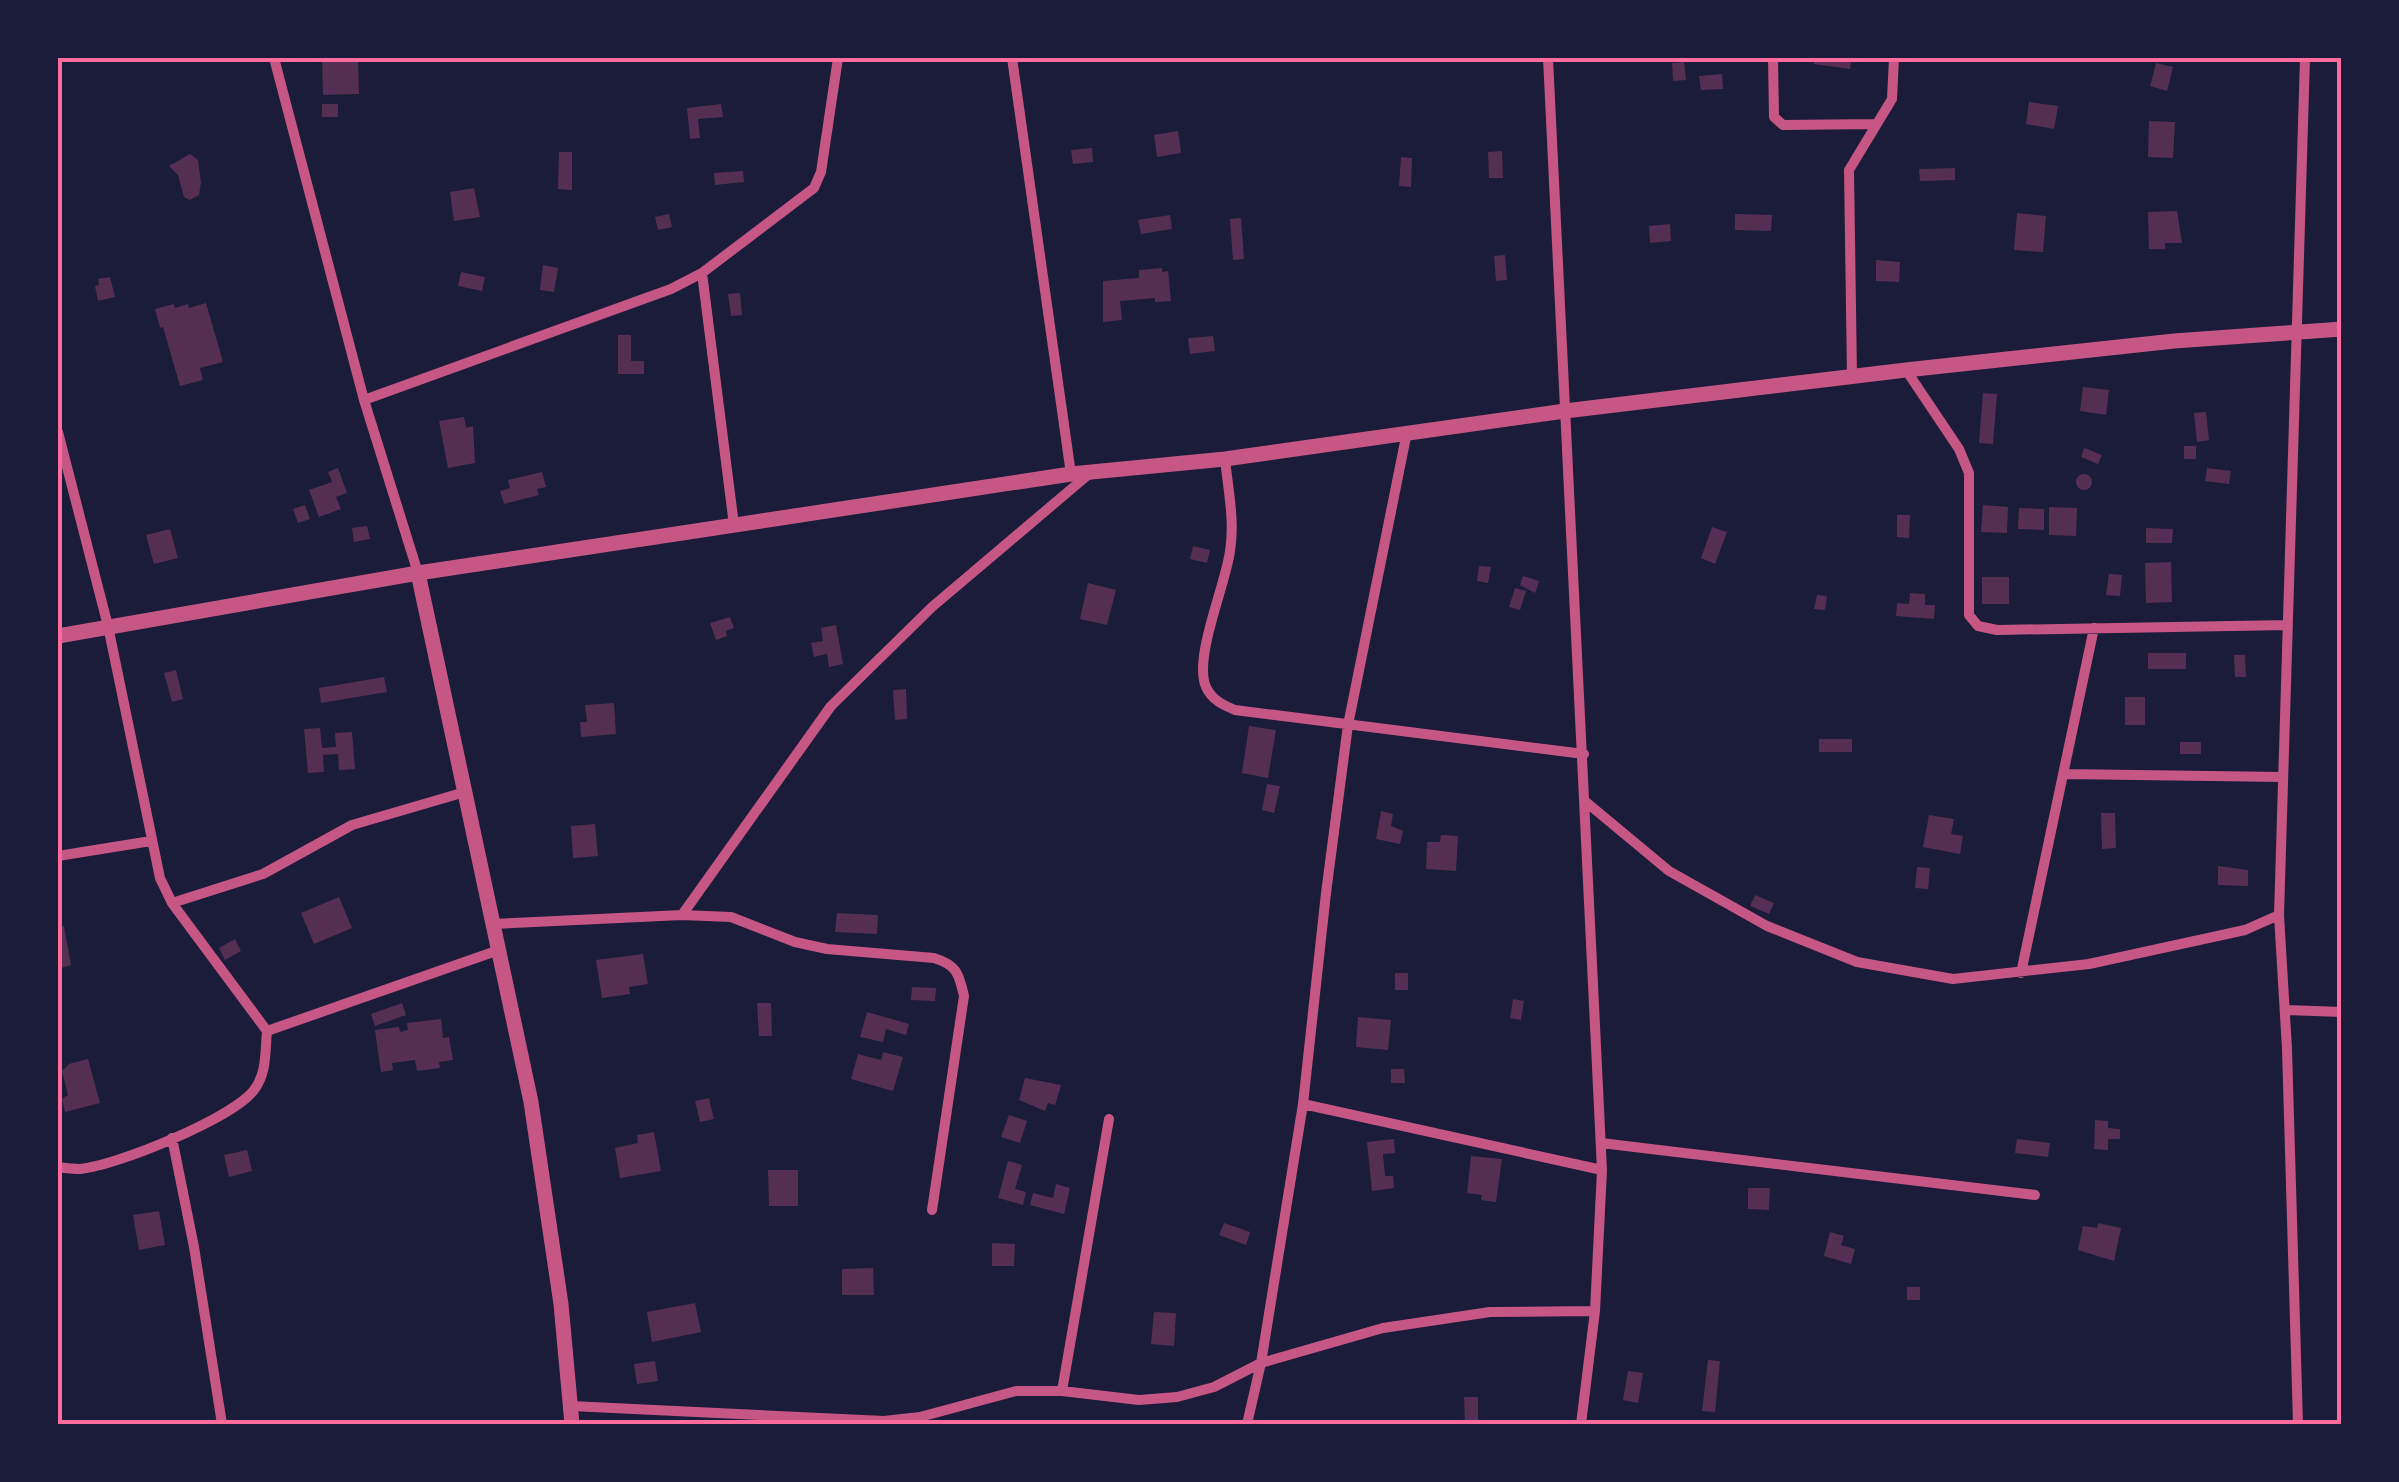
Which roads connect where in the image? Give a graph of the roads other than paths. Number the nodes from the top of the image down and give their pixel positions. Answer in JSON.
{"nodes":[{"id":1,"x":274,"y":58,"type":"edge"},
{"id":2,"x":838,"y":58,"type":"edge"},
{"id":3,"x":1012,"y":58,"type":"edge"},
{"id":4,"x":1548,"y":58,"type":"edge"},
{"id":5,"x":1773,"y":58,"type":"edge"},
{"id":6,"x":1894,"y":58,"type":"edge"},
{"id":7,"x":2305,"y":58,"type":"edge"},
{"id":8,"x":1877,"y":124,"type":"junction"},
{"id":9,"x":702,"y":273,"type":"junction"},
{"id":10,"x":2342,"y":330,"type":"edge"},
{"id":11,"x":2296,"y":332,"type":"junction"},
{"id":12,"x":1906,"y":370,"type":"junction"},
{"id":13,"x":1852,"y":377,"type":"junction"},
{"id":14,"x":364,"y":400,"type":"junction"},
{"id":15,"x":1565,"y":411,"type":"junction"},
{"id":16,"x":58,"y":432,"type":"edge"},
{"id":17,"x":1406,"y":432,"type":"junction"},
{"id":18,"x":1225,"y":459,"type":"junction"},
{"id":19,"x":1091,"y":472,"type":"junction"},
{"id":20,"x":1071,"y":474,"type":"junction"},
{"id":21,"x":734,"y":525,"type":"junction"},
{"id":22,"x":418,"y":573,"type":"junction"},
{"id":23,"x":108,"y":626,"type":"junction"},
{"id":24,"x":2288,"y":626,"type":"junction"},
{"id":25,"x":2094,"y":628,"type":"junction"},
{"id":26,"x":58,"y":636,"type":"edge"},
{"id":27,"x":1348,"y":725,"type":"junction"},
{"id":28,"x":1584,"y":754,"type":"junction"},
{"id":29,"x":2063,"y":774,"type":"junction"},
{"id":30,"x":2283,"y":777,"type":"junction"},
{"id":31,"x":465,"y":792,"type":"junction"},
{"id":32,"x":1586,"y":802,"type":"junction"},
{"id":33,"x":151,"y":841,"type":"junction"},
{"id":34,"x":58,"y":856,"type":"edge"},
{"id":35,"x":172,"y":903,"type":"junction"},
{"id":36,"x":682,"y":915,"type":"junction"},
{"id":37,"x":2278,"y":915,"type":"junction"},
{"id":38,"x":492,"y":924,"type":"junction"},
{"id":39,"x":499,"y":950,"type":"junction"},
{"id":40,"x":2021,"y":974,"type":"junction"},
{"id":41,"x":2286,"y":1010,"type":"junction"},
{"id":42,"x":2342,"y":1012,"type":"edge"},
{"id":43,"x":266,"y":1031,"type":"junction"},
{"id":44,"x":1304,"y":1104,"type":"junction"},
{"id":45,"x":1108,"y":1120,"type":"dead end"},
{"id":46,"x":172,"y":1138,"type":"junction"},
{"id":47,"x":1600,"y":1144,"type":"junction"},
{"id":48,"x":58,"y":1167,"type":"edge"},
{"id":49,"x":1602,"y":1170,"type":"junction"},
{"id":50,"x":2035,"y":1195,"type":"dead end"},
{"id":51,"x":932,"y":1210,"type":"dead end"},
{"id":52,"x":1596,"y":1311,"type":"junction"},
{"id":53,"x":1261,"y":1364,"type":"junction"},
{"id":54,"x":1062,"y":1390,"type":"junction"},
{"id":55,"x":571,"y":1406,"type":"junction"},
{"id":56,"x":222,"y":1424,"type":"edge"},
{"id":57,"x":572,"y":1424,"type":"edge"},
{"id":58,"x":1246,"y":1424,"type":"edge"},
{"id":59,"x":1581,"y":1424,"type":"edge"},
{"id":60,"x":2298,"y":1424,"type":"edge"}],
"edges":[{"from":1,"to":14,"type":"street"},
{"from":2,"to":9,"type":"street"},
{"from":3,"to":20,"type":"street"},
{"from":4,"to":15,"type":"street"},
{"from":5,"to":8,"type":"street"},
{"from":6,"to":8,"type":"street"},
{"from":7,"to":11,"type":"street"},
{"from":8,"to":13,"type":"street"},
{"from":9,"to":14,"type":"street"},
{"from":9,"to":21,"type":"street"},
{"from":10,"to":11,"type":"street"},
{"from":11,"to":12,"type":"street"},
{"from":11,"to":24,"type":"street"},
{"from":12,"to":13,"type":"street"},
{"from":12,"to":25,"type":"street"},
{"from":13,"to":15,"type":"street"},
{"from":14,"to":22,"type":"street"},
{"from":15,"to":17,"type":"street"},
{"from":15,"to":28,"type":"street"},
{"from":16,"to":23,"type":"street"},
{"from":17,"to":18,"type":"street"},
{"from":17,"to":27,"type":"street"},
{"from":18,"to":19,"type":"street"},
{"from":18,"to":27,"type":"street"},
{"from":19,"to":20,"type":"street"},
{"from":19,"to":36,"type":"street"},
{"from":20,"to":21,"type":"street"},
{"from":21,"to":22,"type":"street"},
{"from":22,"to":23,"type":"street"},
{"from":22,"to":31,"type":"street"},
{"from":23,"to":26,"type":"street"},
{"from":23,"to":33,"type":"street"},
{"from":24,"to":25,"type":"street"},
{"from":24,"to":30,"type":"street"},
{"from":25,"to":29,"type":"street"},
{"from":27,"to":28,"type":"street"},
{"from":27,"to":44,"type":"street"},
{"from":28,"to":32,"type":"street"},
{"from":29,"to":30,"type":"street"},
{"from":29,"to":40,"type":"street"},
{"from":30,"to":37,"type":"street"},
{"from":31,"to":35,"type":"street"},
{"from":31,"to":38,"type":"street"},
{"from":32,"to":40,"type":"street"},
{"from":32,"to":47,"type":"street"},
{"from":33,"to":34,"type":"street"},
{"from":33,"to":35,"type":"street"},
{"from":35,"to":43,"type":"street"},
{"from":36,"to":38,"type":"street"},
{"from":36,"to":51,"type":"street"},
{"from":37,"to":40,"type":"street"},
{"from":37,"to":41,"type":"street"},
{"from":38,"to":39,"type":"street"},
{"from":39,"to":43,"type":"street"},
{"from":39,"to":55,"type":"street"},
{"from":41,"to":42,"type":"street"},
{"from":41,"to":60,"type":"street"},
{"from":43,"to":46,"type":"street"},
{"from":44,"to":49,"type":"street"},
{"from":44,"to":53,"type":"street"},
{"from":45,"to":54,"type":"street"},
{"from":46,"to":48,"type":"street"},
{"from":46,"to":56,"type":"street"},
{"from":47,"to":49,"type":"street"},
{"from":47,"to":50,"type":"street"},
{"from":49,"to":52,"type":"street"},
{"from":52,"to":53,"type":"street"},
{"from":52,"to":59,"type":"street"},
{"from":53,"to":54,"type":"street"},
{"from":53,"to":58,"type":"street"},
{"from":54,"to":55,"type":"street"},
{"from":55,"to":57,"type":"street"}]}
